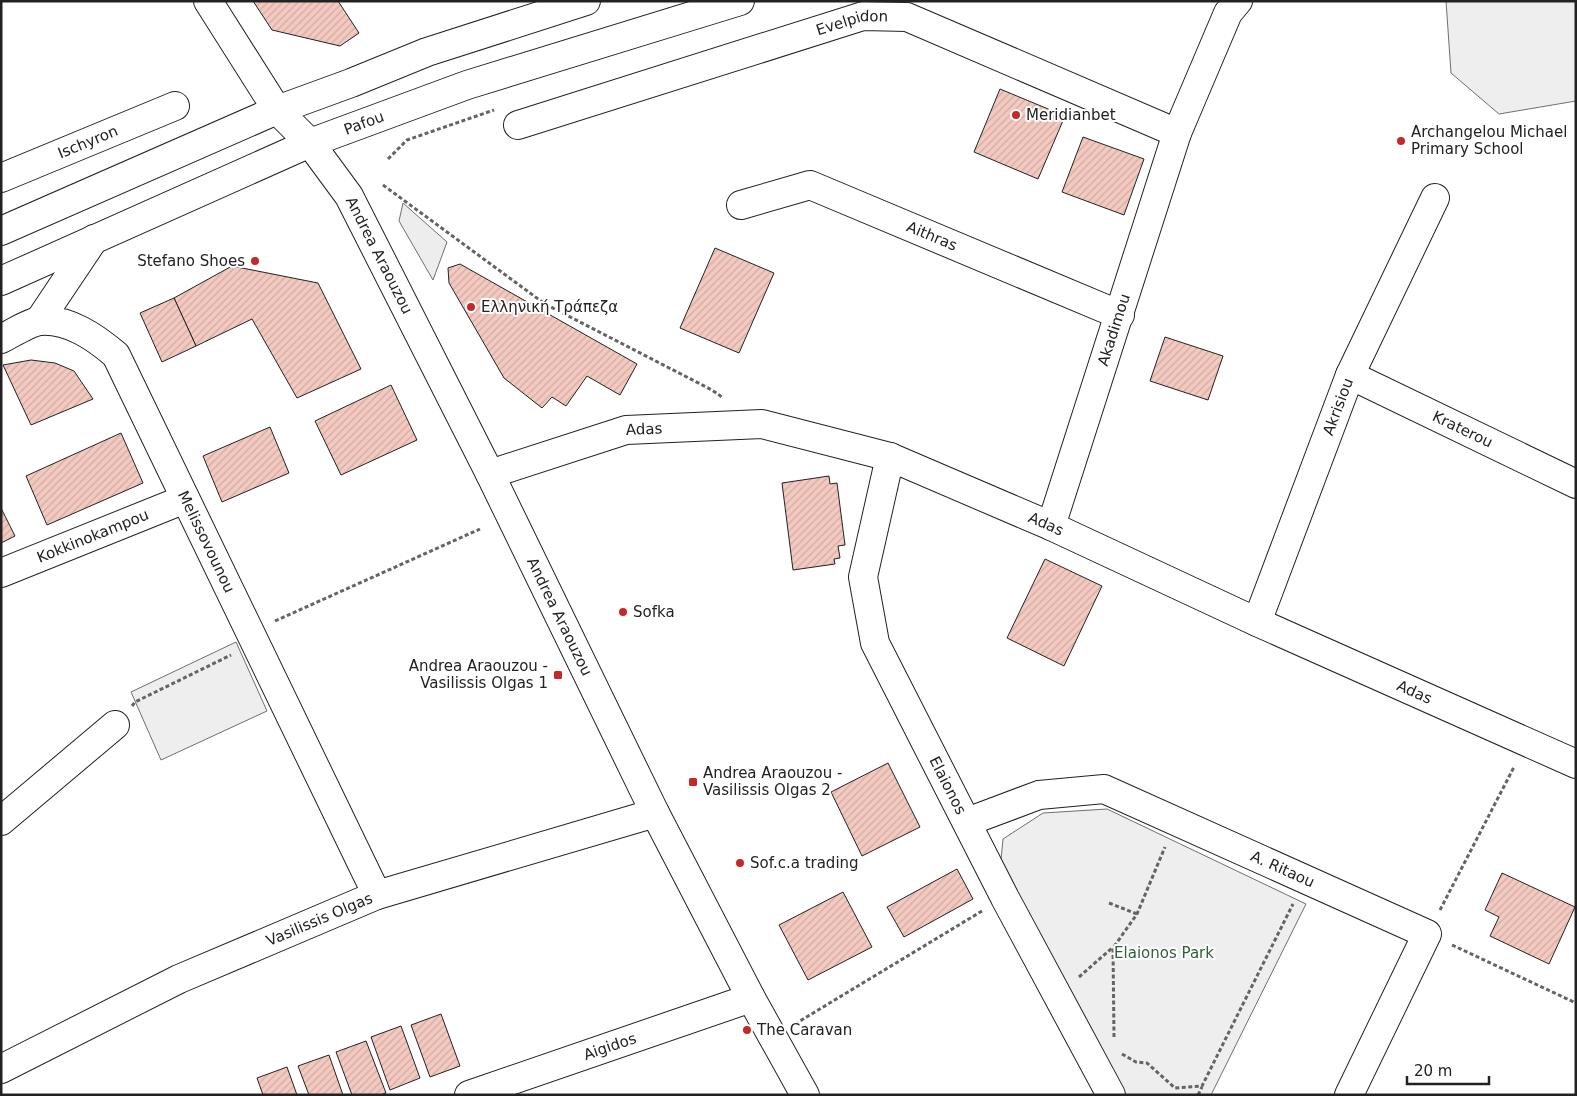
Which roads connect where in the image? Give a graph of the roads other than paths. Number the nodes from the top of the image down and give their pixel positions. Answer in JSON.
{"nodes":[{"id":1,"x":208,"y":1,"type":"edge"},
{"id":2,"x":586,"y":1,"type":"edge"},
{"id":3,"x":740,"y":1,"type":"edge"},
{"id":4,"x":1238,"y":1,"type":"edge"},
{"id":5,"x":175,"y":106,"type":"dead end"},
{"id":6,"x":277,"y":110,"type":"junction"},
{"id":7,"x":518,"y":125,"type":"dead end"},
{"id":8,"x":1177,"y":133,"type":"junction"},
{"id":9,"x":310,"y":143,"type":"junction"},
{"id":10,"x":1,"y":178,"type":"edge"},
{"id":11,"x":1435,"y":198,"type":"dead end"},
{"id":12,"x":741,"y":205,"type":"dead end"},
{"id":13,"x":1,"y":231,"type":"edge"},
{"id":14,"x":94,"y":239,"type":"junction"},
{"id":15,"x":1,"y":280,"type":"edge"},
{"id":16,"x":1120,"y":315,"type":"junction"},
{"id":17,"x":39,"y":321,"type":"junction"},
{"id":18,"x":1,"y":338,"type":"edge"},
{"id":19,"x":1350,"y":375,"type":"junction"},
{"id":20,"x":890,"y":456,"type":"junction"},
{"id":21,"x":490,"y":474,"type":"junction"},
{"id":22,"x":1576,"y":484,"type":"edge"},
{"id":23,"x":185,"y":499,"type":"junction"},
{"id":24,"x":1052,"y":526,"type":"junction"},
{"id":25,"x":1,"y":574,"type":"edge"},
{"id":26,"x":1257,"y":622,"type":"junction"},
{"id":27,"x":115,"y":725,"type":"road end"},
{"id":28,"x":1576,"y":764,"type":"edge"},
{"id":29,"x":655,"y":813,"type":"junction"},
{"id":30,"x":1,"y":821,"type":"edge"},
{"id":31,"x":967,"y":822,"type":"junction"},
{"id":32,"x":377,"y":896,"type":"junction"},
{"id":33,"x":751,"y":998,"type":"junction"},
{"id":34,"x":1,"y":1069,"type":"edge"},
{"id":35,"x":485,"y":1092,"type":"edge"},
{"id":36,"x":805,"y":1095,"type":"edge"},
{"id":37,"x":1111,"y":1095,"type":"edge"},
{"id":38,"x":1349,"y":1095,"type":"edge"}],
"edges":[{"from":1,"to":6,"type":"street","name":"Andrea Araouzou"},
{"from":2,"to":6,"type":"street"},
{"from":3,"to":9,"type":"street","name":"Pafou"},
{"from":4,"to":8,"type":"street","name":"Akadimou"},
{"from":5,"to":10,"type":"street","name":"Ischyron"},
{"from":6,"to":9,"type":"street","name":"Andrea Araouzou"},
{"from":6,"to":13,"type":"street"},
{"from":7,"to":8,"type":"street","name":"Evelpidon"},
{"from":8,"to":16,"type":"street","name":"Akadimou"},
{"from":9,"to":14,"type":"street","name":"Pafou"},
{"from":9,"to":21,"type":"street","name":"Andrea Araouzou"},
{"from":11,"to":19,"type":"street","name":"Akrisiou"},
{"from":12,"to":16,"type":"street","name":"Aithras"},
{"from":14,"to":15,"type":"street","name":"Pafou"},
{"from":14,"to":17,"type":"street"},
{"from":16,"to":24,"type":"street","name":"Akadimou"},
{"from":17,"to":18,"type":"street"},
{"from":17,"to":23,"type":"street","name":"Melissovounou"},
{"from":19,"to":22,"type":"street","name":"Kraterou"},
{"from":19,"to":26,"type":"street","name":"Akrisiou"},
{"from":20,"to":21,"type":"street","name":"Adas"},
{"from":20,"to":24,"type":"street","name":"Adas"},
{"from":20,"to":31,"type":"street","name":"Elaionos"},
{"from":21,"to":29,"type":"street","name":"Andrea Araouzou"},
{"from":23,"to":25,"type":"street","name":"Kokkinokampou"},
{"from":23,"to":32,"type":"street","name":"Melissovounou"},
{"from":24,"to":26,"type":"street","name":"Adas"},
{"from":26,"to":28,"type":"street","name":"Adas"},
{"from":27,"to":30,"type":"street"},
{"from":29,"to":32,"type":"street","name":"Vasilissis Olgas"},
{"from":29,"to":33,"type":"street","name":"Andrea Araouzou"},
{"from":31,"to":37,"type":"street","name":"Elaionos"},
{"from":31,"to":38,"type":"street","name":"A. Ritaou"},
{"from":32,"to":34,"type":"street","name":"Vasilissis Olgas"},
{"from":33,"to":35,"type":"street","name":"Aigidos"},
{"from":33,"to":36,"type":"street","name":"Andrea Araouzou"}]}
